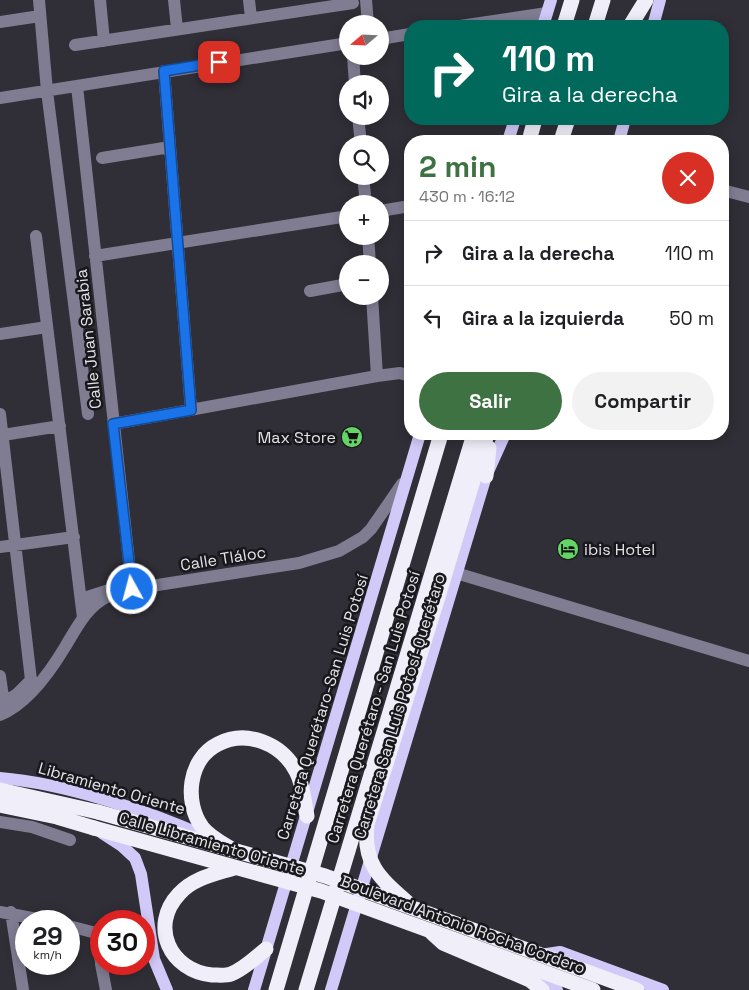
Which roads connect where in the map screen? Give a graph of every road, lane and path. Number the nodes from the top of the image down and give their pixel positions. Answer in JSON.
{"nodes":[{"id":1,"x":39,"y":0,"type":"edge"},
{"id":2,"x":100,"y":0,"type":"edge"},
{"id":3,"x":174,"y":0,"type":"edge"},
{"id":4,"x":249,"y":0,"type":"edge"},
{"id":5,"x":366,"y":0,"type":"edge"},
{"id":6,"x":551,"y":0,"type":"edge"},
{"id":7,"x":572,"y":0,"type":"edge"},
{"id":8,"x":603,"y":0,"type":"edge"},
{"id":9,"x":646,"y":0,"type":"edge"},
{"id":10,"x":660,"y":0,"type":"edge"},
{"id":11,"x":353,"y":2,"type":"dead end"},
{"id":12,"x":316,"y":4,"type":"edge"},
{"id":13,"x":547,"y":13,"type":"junction"},
{"id":14,"x":367,"y":15,"type":"edge"},
{"id":15,"x":40,"y":16,"type":"junction"},
{"id":16,"x":251,"y":18,"type":"junction"},
{"id":17,"x":500,"y":20,"type":"edge"},
{"id":18,"x":545,"y":20,"type":"edge"},
{"id":19,"x":566,"y":20,"type":"edge"},
{"id":20,"x":597,"y":20,"type":"edge"},
{"id":21,"x":634,"y":20,"type":"edge"},
{"id":22,"x":655,"y":20,"type":"edge"},
{"id":23,"x":0,"y":22,"type":"edge"},
{"id":24,"x":178,"y":29,"type":"junction"},
{"id":25,"x":404,"y":35,"type":"edge"},
{"id":26,"x":389,"y":37,"type":"edge"},
{"id":27,"x":104,"y":41,"type":"junction"},
{"id":28,"x":339,"y":44,"type":"edge"},
{"id":29,"x":75,"y":45,"type":"dead end"},
{"id":30,"x":164,"y":71,"type":"junction"},
{"id":31,"x":74,"y":86,"type":"junction"},
{"id":32,"x":51,"y":90,"type":"junction"},
{"id":33,"x":0,"y":98,"type":"edge"},
{"id":34,"x":170,"y":147,"type":"junction"},
{"id":35,"x":102,"y":158,"type":"dead end"},
{"id":36,"x":729,"y":192,"type":"edge"},
{"id":37,"x":749,"y":197,"type":"edge"},
{"id":38,"x":404,"y":207,"type":"edge"},
{"id":39,"x":389,"y":210,"type":"edge"},
{"id":40,"x":339,"y":217,"type":"edge"},
{"id":41,"x":36,"y":236,"type":"dead end"},
{"id":42,"x":178,"y":243,"type":"junction"},
{"id":43,"x":95,"y":256,"type":"junction"},
{"id":44,"x":339,"y":286,"type":"edge"},
{"id":45,"x":310,"y":291,"type":"dead end"},
{"id":46,"x":373,"y":305,"type":"edge"},
{"id":47,"x":47,"y":327,"type":"junction"},
{"id":48,"x":0,"y":334,"type":"edge"},
{"id":49,"x":404,"y":374,"type":"edge"},
{"id":50,"x":377,"y":376,"type":"junction"},
{"id":51,"x":191,"y":410,"type":"junction"},
{"id":52,"x":0,"y":414,"type":"edge"},
{"id":53,"x":88,"y":414,"type":"dead end"},
{"id":54,"x":113,"y":424,"type":"junction"},
{"id":55,"x":60,"y":426,"type":"junction"},
{"id":56,"x":3,"y":435,"type":"junction"},
{"id":57,"x":418,"y":440,"type":"edge"},
{"id":58,"x":439,"y":440,"type":"edge"},
{"id":59,"x":472,"y":440,"type":"edge"},
{"id":60,"x":485,"y":440,"type":"edge"},
{"id":61,"x":490,"y":440,"type":"edge"},
{"id":62,"x":502,"y":440,"type":"edge"},
{"id":63,"x":408,"y":474,"type":"junction"},
{"id":64,"x":486,"y":476,"type":"junction"},
{"id":65,"x":74,"y":537,"type":"junction"},
{"id":66,"x":16,"y":545,"type":"junction"},
{"id":67,"x":0,"y":547,"type":"edge"},
{"id":68,"x":456,"y":574,"type":"junction"},
{"id":69,"x":132,"y":583,"type":"junction"},
{"id":70,"x":81,"y":599,"type":"junction"},
{"id":71,"x":83,"y":618,"type":"junction"},
{"id":72,"x":749,"y":661,"type":"edge"},
{"id":73,"x":0,"y":676,"type":"edge"},
{"id":74,"x":4,"y":708,"type":"edge"},
{"id":75,"x":0,"y":778,"type":"edge"},
{"id":76,"x":0,"y":790,"type":"edge"},
{"id":77,"x":0,"y":805,"type":"edge"},
{"id":78,"x":98,"y":812,"type":"joint"},
{"id":79,"x":306,"y":816,"type":"junction"},
{"id":80,"x":0,"y":822,"type":"edge"},
{"id":81,"x":94,"y":828,"type":"junction"},
{"id":82,"x":70,"y":840,"type":"dead end"},
{"id":83,"x":240,"y":853,"type":"junction"},
{"id":84,"x":234,"y":868,"type":"junction"},
{"id":85,"x":326,"y":876,"type":"joint"},
{"id":86,"x":321,"y":891,"type":"joint"},
{"id":87,"x":417,"y":910,"type":"junction"},
{"id":88,"x":5,"y":912,"type":"edge"},
{"id":89,"x":431,"y":932,"type":"junction"},
{"id":90,"x":266,"y":949,"type":"junction"},
{"id":91,"x":540,"y":955,"type":"junction"},
{"id":92,"x":103,"y":975,"type":"edge"},
{"id":93,"x":536,"y":985,"type":"edge"},
{"id":94,"x":23,"y":990,"type":"edge"},
{"id":95,"x":106,"y":990,"type":"edge"},
{"id":96,"x":167,"y":990,"type":"edge"},
{"id":97,"x":254,"y":990,"type":"edge"},
{"id":98,"x":276,"y":990,"type":"edge"},
{"id":99,"x":306,"y":990,"type":"edge"},
{"id":100,"x":331,"y":990,"type":"edge"},
{"id":101,"x":557,"y":990,"type":"edge"},
{"id":102,"x":593,"y":990,"type":"edge"},
{"id":103,"x":637,"y":990,"type":"edge"},
{"id":104,"x":663,"y":990,"type":"edge"}],
"edges":[{"from":1,"to":15,"type":"street"},
{"from":2,"to":27,"type":"street"},
{"from":3,"to":24,"type":"street"},
{"from":4,"to":16,"type":"street"},
{"from":5,"to":14,"type":"street"},
{"from":6,"to":13,"type":"main road"},
{"from":7,"to":19,"type":"highway"},
{"from":8,"to":20,"type":"highway"},
{"from":9,"to":21,"type":"highway"},
{"from":10,"to":22,"type":"main road"},
{"from":11,"to":12,"type":"street"},
{"from":12,"to":16,"type":"street"},
{"from":13,"to":17,"type":"street"},
{"from":13,"to":18,"type":"main road"},
{"from":15,"to":23,"type":"street"},
{"from":15,"to":32,"type":"street"},
{"from":16,"to":24,"type":"street"},
{"from":24,"to":27,"type":"street"},
{"from":25,"to":26,"type":"street"},
{"from":27,"to":29,"type":"street"},
{"from":28,"to":30,"type":"street"},
{"from":30,"to":31,"type":"street"},
{"from":30,"to":34,"type":"street"},
{"from":31,"to":32,"type":"street"},
{"from":31,"to":43,"type":"street","name":"Calle Juan Sarabia"},
{"from":32,"to":33,"type":"street"},
{"from":32,"to":53,"type":"street"},
{"from":34,"to":35,"type":"street"},
{"from":34,"to":42,"type":"street"},
{"from":36,"to":37,"type":"street"},
{"from":38,"to":39,"type":"street"},
{"from":40,"to":42,"type":"street"},
{"from":41,"to":47,"type":"street"},
{"from":42,"to":43,"type":"street"},
{"from":42,"to":51,"type":"street"},
{"from":43,"to":54,"type":"street","name":"Calle Juan Sarabia"},
{"from":44,"to":45,"type":"street"},
{"from":46,"to":50,"type":"street"},
{"from":47,"to":48,"type":"street"},
{"from":47,"to":55,"type":"street"},
{"from":49,"to":50,"type":"street"},
{"from":50,"to":51,"type":"street"},
{"from":51,"to":54,"type":"street"},
{"from":52,"to":56,"type":"street"},
{"from":54,"to":69,"type":"street","name":"Calle Juan Sarabia"},
{"from":55,"to":56,"type":"street"},
{"from":55,"to":65,"type":"street"},
{"from":56,"to":66,"type":"street"},
{"from":57,"to":63,"type":"main road","name":"Carretera Querétaro-San Luis Potosí"},
{"from":58,"to":98,"type":"highway","name":"Carretera Querétaro - San Luis Potosí"},
{"from":59,"to":99,"type":"highway","name":"Carretera Querétaro - San Luis Potosí"},
{"from":60,"to":87,"type":"highway","bridge":true},
{"from":61,"to":64,"type":"highway"},
{"from":62,"to":64,"type":"main road","name":"Carretera San Luis Potosí-Querétaro"},
{"from":63,"to":69,"type":"street","name":"Calle Tláloc"},
{"from":63,"to":79,"type":"main road","name":"Carretera Querétaro-San Luis Potosí"},
{"from":64,"to":68,"type":"main road","name":"Carretera San Luis Potosí-Querétaro"},
{"from":65,"to":66,"type":"street"},
{"from":65,"to":70,"type":"street"},
{"from":66,"to":67,"type":"street"},
{"from":66,"to":74,"type":"street"},
{"from":68,"to":72,"type":"street"},
{"from":68,"to":100,"type":"main road","name":"Carretera San Luis Potosí-Querétaro"},
{"from":69,"to":70,"type":"street"},
{"from":69,"to":71,"type":"street","name":"Calle Tláloc"},
{"from":70,"to":71,"type":"street"},
{"from":71,"to":74,"type":"street","name":"Calle Tláloc"},
{"from":73,"to":74,"type":"street"},
{"from":75,"to":83,"type":"main road","name":"Libramiento Oriente"},
{"from":76,"to":78,"type":"highway","name":"Libramiento Oriente"},
{"from":77,"to":81,"type":"highway"},
{"from":78,"to":83,"type":"highway","name":"Calle Libramiento Oriente","bridge":true},
{"from":79,"to":83,"type":"highway","bridge":true},
{"from":79,"to":90,"type":"main road","name":"Carretera Querétaro-San Luis Potosí"},
{"from":80,"to":82,"type":"street"},
{"from":81,"to":84,"type":"highway","name":"Calle Libramiento Oriente","bridge":true},
{"from":81,"to":96,"type":"main road"},
{"from":83,"to":85,"type":"highway","name":"Calle Libramiento Oriente","bridge":true},
{"from":84,"to":86,"type":"highway","name":"Calle Libramiento Oriente","bridge":true},
{"from":84,"to":90,"type":"highway"},
{"from":85,"to":87,"type":"highway","name":"Boulevard Antonio Rocha Cordero","bridge":true},
{"from":86,"to":89,"type":"highway","name":"Boulevard Antonio Rocha Cordero","bridge":true},
{"from":87,"to":91,"type":"highway","name":"Boulevard Antonio Rocha Cordero","bridge":true},
{"from":88,"to":94,"type":"street"},
{"from":89,"to":93,"type":"highway"},
{"from":89,"to":102,"type":"highway","name":"Boulevard Antonio Rocha Cordero","bridge":true},
{"from":90,"to":97,"type":"main road","name":"Carretera Querétaro-San Luis Potosí"},
{"from":91,"to":103,"type":"highway","name":"Boulevard Antonio Rocha Cordero","bridge":true},
{"from":91,"to":104,"type":"main road","name":"Boulevard Antonio Rocha Cordero"},
{"from":92,"to":95,"type":"street"},
{"from":93,"to":101,"type":"main road","name":"Boulevard Antonio Rocha Cordero"}]}
